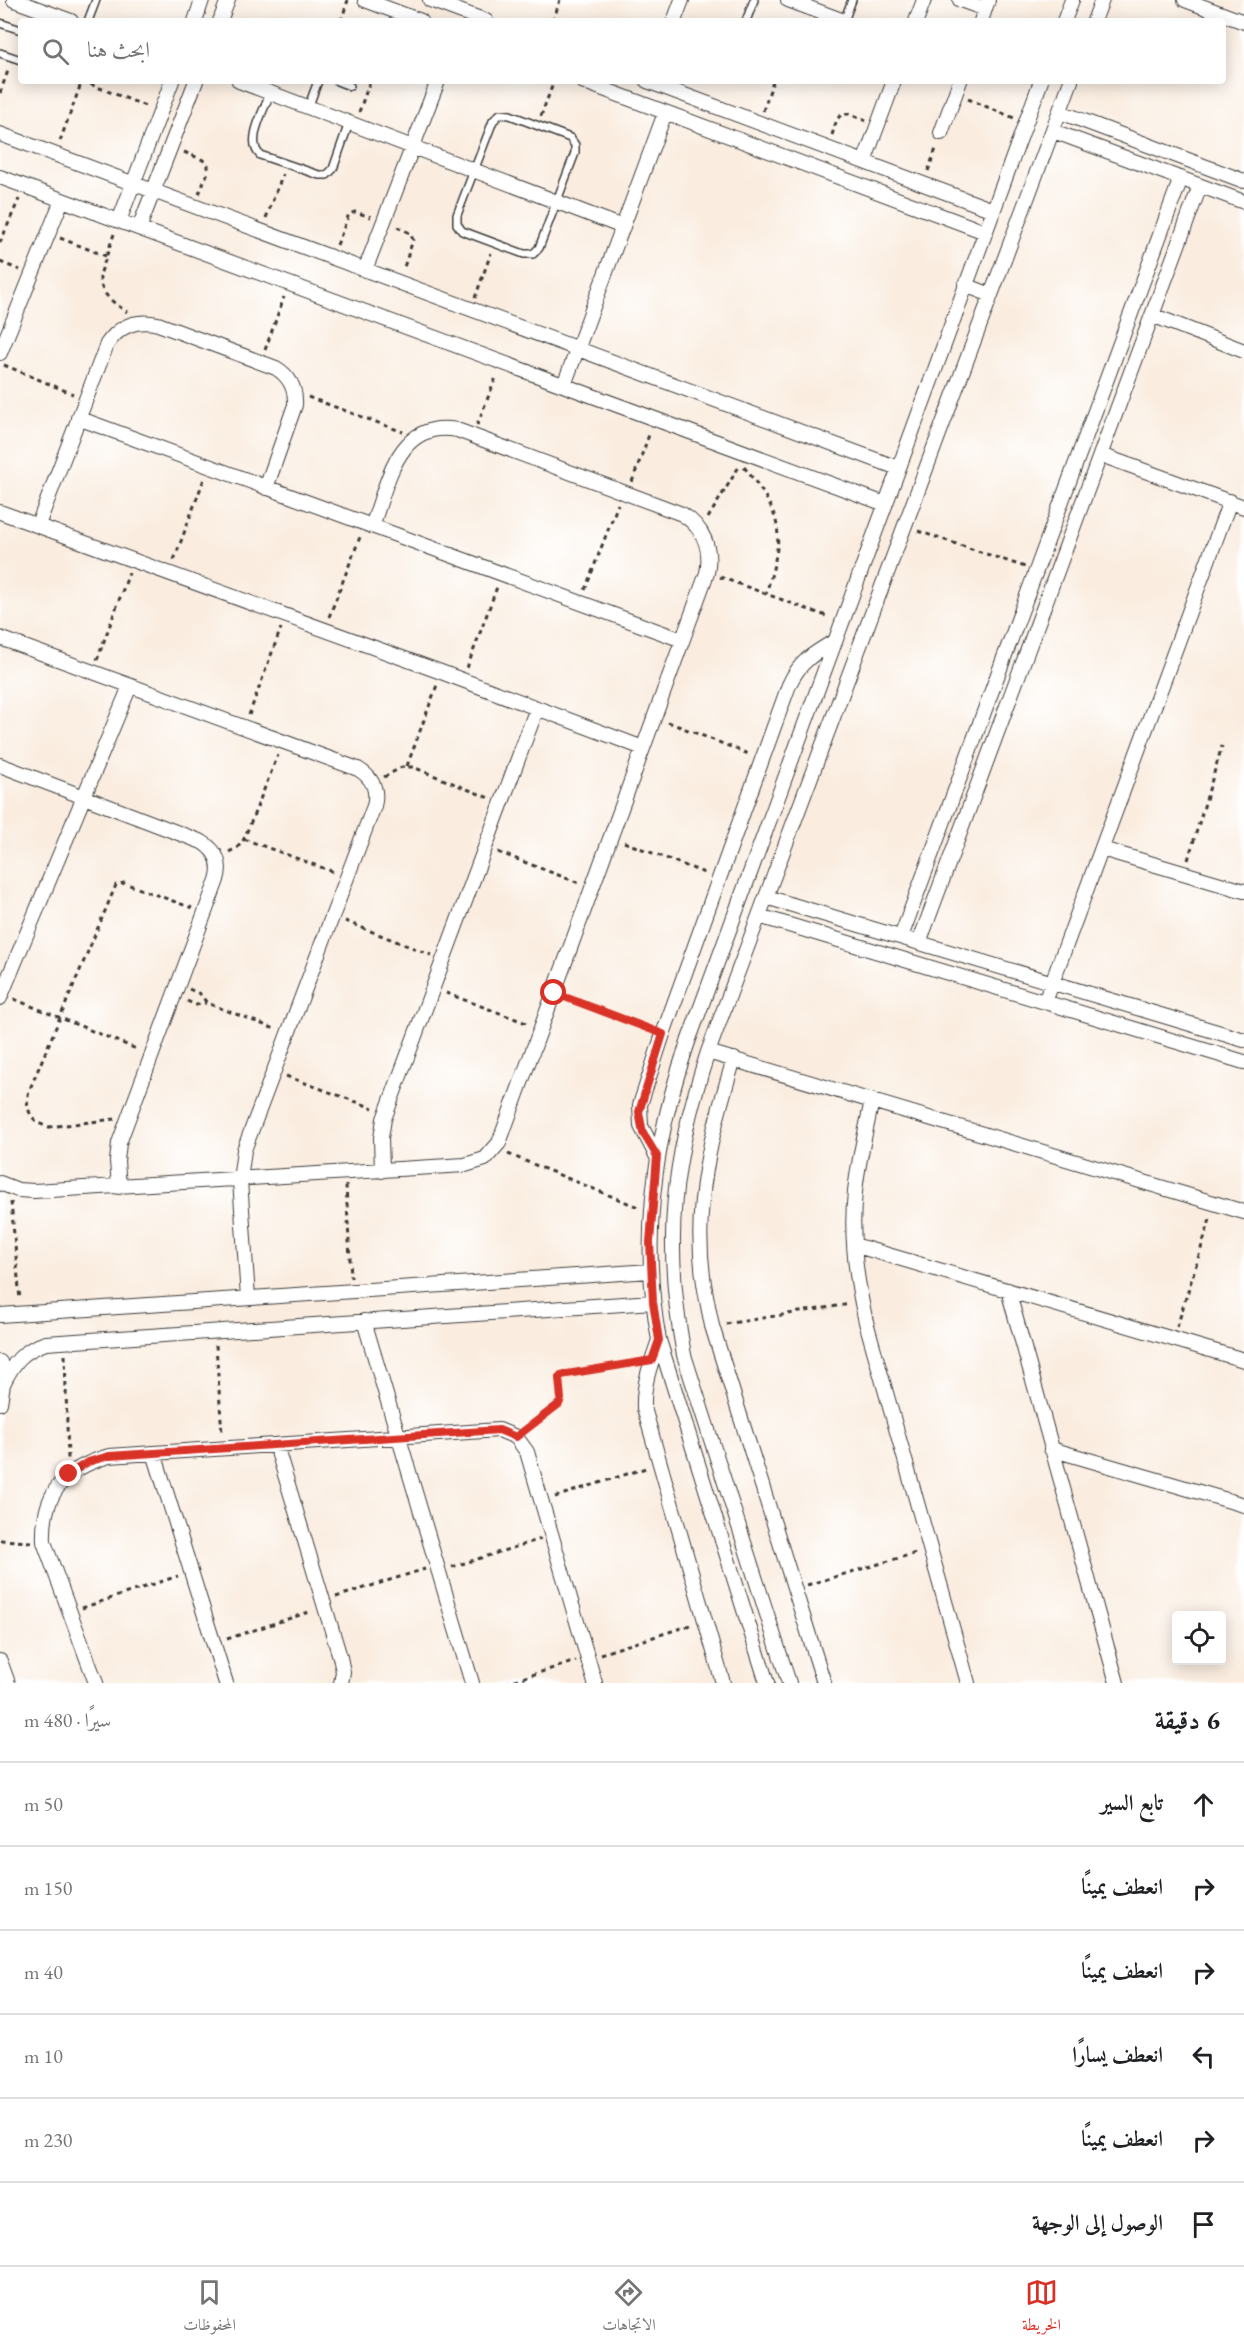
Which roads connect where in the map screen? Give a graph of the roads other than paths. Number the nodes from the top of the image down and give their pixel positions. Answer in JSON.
{"nodes":[{"id":1,"x":14,"y":0,"type":"edge"},
{"id":2,"x":96,"y":0,"type":"edge"},
{"id":3,"x":202,"y":0,"type":"edge"},
{"id":4,"x":228,"y":0,"type":"edge"},
{"id":5,"x":365,"y":0,"type":"edge"},
{"id":6,"x":430,"y":0,"type":"edge"},
{"id":7,"x":682,"y":0,"type":"edge"},
{"id":8,"x":754,"y":0,"type":"edge"},
{"id":9,"x":788,"y":0,"type":"edge"},
{"id":10,"x":852,"y":0,"type":"edge"},
{"id":11,"x":924,"y":0,"type":"edge"},
{"id":12,"x":960,"y":0,"type":"edge"},
{"id":13,"x":1071,"y":0,"type":"edge"},
{"id":14,"x":1102,"y":0,"type":"edge"},
{"id":15,"x":1185,"y":0,"type":"edge"},
{"id":16,"x":985,"y":10,"type":"edge"},
{"id":17,"x":63,"y":18,"type":"edge"},
{"id":18,"x":89,"y":18,"type":"edge"},
{"id":19,"x":196,"y":18,"type":"edge"},
{"id":20,"x":221,"y":18,"type":"edge"},
{"id":21,"x":413,"y":18,"type":"edge"},
{"id":22,"x":478,"y":18,"type":"edge"},
{"id":23,"x":675,"y":18,"type":"edge"},
{"id":24,"x":747,"y":18,"type":"edge"},
{"id":25,"x":836,"y":18,"type":"edge"},
{"id":26,"x":845,"y":18,"type":"edge"},
{"id":27,"x":917,"y":18,"type":"edge"},
{"id":28,"x":1065,"y":18,"type":"edge"},
{"id":29,"x":1095,"y":18,"type":"edge"},
{"id":30,"x":1244,"y":22,"type":"edge"},
{"id":31,"x":0,"y":23,"type":"edge"},
{"id":32,"x":18,"y":29,"type":"edge"},
{"id":33,"x":0,"y":53,"type":"edge"},
{"id":34,"x":18,"y":59,"type":"edge"},
{"id":35,"x":171,"y":84,"type":"edge"},
{"id":36,"x":195,"y":84,"type":"edge"},
{"id":37,"x":247,"y":84,"type":"edge"},
{"id":38,"x":317,"y":84,"type":"edge"},
{"id":39,"x":345,"y":84,"type":"edge"},
{"id":40,"x":437,"y":84,"type":"edge"},
{"id":41,"x":590,"y":84,"type":"edge"},
{"id":42,"x":649,"y":84,"type":"edge"},
{"id":43,"x":655,"y":84,"type":"edge"},
{"id":44,"x":893,"y":84,"type":"edge"},
{"id":45,"x":1040,"y":84,"type":"edge"},
{"id":46,"x":1070,"y":84,"type":"edge"},
{"id":47,"x":350,"y":86,"type":"dead end"},
{"id":48,"x":957,"y":88,"type":"edge"},
{"id":49,"x":270,"y":93,"type":"junction"},
{"id":50,"x":643,"y":104,"type":"junction"},
{"id":51,"x":308,"y":108,"type":"junction"},
{"id":52,"x":665,"y":112,"type":"junction"},
{"id":53,"x":1060,"y":112,"type":"junction"},
{"id":54,"x":352,"y":124,"type":"junction"},
{"id":55,"x":1053,"y":131,"type":"junction"},
{"id":56,"x":941,"y":133,"type":"road end"},
{"id":57,"x":0,"y":134,"type":"edge"},
{"id":58,"x":413,"y":147,"type":"junction"},
{"id":59,"x":864,"y":162,"type":"junction"},
{"id":60,"x":474,"y":170,"type":"junction"},
{"id":61,"x":0,"y":177,"type":"edge"},
{"id":62,"x":1181,"y":178,"type":"junction"},
{"id":63,"x":1244,"y":181,"type":"edge"},
{"id":64,"x":133,"y":184,"type":"junction"},
{"id":65,"x":1200,"y":186,"type":"junction"},
{"id":66,"x":153,"y":191,"type":"junction"},
{"id":67,"x":62,"y":200,"type":"junction"},
{"id":68,"x":556,"y":202,"type":"junction"},
{"id":69,"x":1244,"y":202,"type":"edge"},
{"id":70,"x":993,"y":210,"type":"junction"},
{"id":71,"x":119,"y":221,"type":"junction"},
{"id":72,"x":623,"y":227,"type":"junction"},
{"id":73,"x":139,"y":228,"type":"junction"},
{"id":74,"x":985,"y":232,"type":"junction"},
{"id":75,"x":365,"y":270,"type":"junction"},
{"id":76,"x":965,"y":285,"type":"junction"},
{"id":77,"x":991,"y":295,"type":"junction"},
{"id":78,"x":1152,"y":315,"type":"junction"},
{"id":79,"x":577,"y":349,"type":"junction"},
{"id":80,"x":1244,"y":351,"type":"edge"},
{"id":81,"x":0,"y":353,"type":"edge"},
{"id":82,"x":564,"y":385,"type":"junction"},
{"id":83,"x":78,"y":418,"type":"junction"},
{"id":84,"x":1101,"y":455,"type":"junction"},
{"id":85,"x":898,"y":468,"type":"junction"},
{"id":86,"x":266,"y":488,"type":"junction"},
{"id":87,"x":1230,"y":501,"type":"junction"},
{"id":88,"x":885,"y":504,"type":"junction"},
{"id":89,"x":1244,"y":507,"type":"edge"},
{"id":90,"x":0,"y":512,"type":"edge"},
{"id":91,"x":38,"y":525,"type":"junction"},
{"id":92,"x":368,"y":525,"type":"junction"},
{"id":93,"x":0,"y":638,"type":"edge"},
{"id":94,"x":682,"y":640,"type":"junction"},
{"id":95,"x":835,"y":642,"type":"junction"},
{"id":96,"x":129,"y":686,"type":"junction"},
{"id":97,"x":537,"y":708,"type":"junction"},
{"id":98,"x":643,"y":748,"type":"junction"},
{"id":99,"x":0,"y":765,"type":"edge"},
{"id":100,"x":84,"y":797,"type":"junction"},
{"id":101,"x":1102,"y":849,"type":"junction"},
{"id":102,"x":1244,"y":891,"type":"edge"},
{"id":103,"x":766,"y":897,"type":"junction"},
{"id":104,"x":759,"y":916,"type":"junction"},
{"id":105,"x":901,"y":937,"type":"junction"},
{"id":106,"x":919,"y":943,"type":"junction"},
{"id":107,"x":710,"y":981,"type":"junction"},
{"id":108,"x":1052,"y":982,"type":"junction"},
{"id":109,"x":732,"y":989,"type":"junction"},
{"id":110,"x":1,"y":996,"type":"edge"},
{"id":111,"x":1045,"y":1002,"type":"junction"},
{"id":112,"x":1244,"y":1040,"type":"edge"},
{"id":113,"x":708,"y":1052,"type":"junction"},
{"id":114,"x":734,"y":1059,"type":"junction"},
{"id":115,"x":1244,"y":1062,"type":"edge"},
{"id":116,"x":872,"y":1100,"type":"junction"},
{"id":117,"x":657,"y":1156,"type":"junction"},
{"id":118,"x":382,"y":1171,"type":"junction"},
{"id":119,"x":240,"y":1180,"type":"junction"},
{"id":120,"x":5,"y":1185,"type":"edge"},
{"id":121,"x":119,"y":1187,"type":"junction"},
{"id":122,"x":1244,"y":1212,"type":"edge"},
{"id":123,"x":854,"y":1245,"type":"junction"},
{"id":124,"x":651,"y":1271,"type":"junction"},
{"id":125,"x":1008,"y":1290,"type":"junction"},
{"id":126,"x":248,"y":1298,"type":"junction"},
{"id":127,"x":653,"y":1302,"type":"junction"},
{"id":128,"x":0,"y":1315,"type":"edge"},
{"id":129,"x":364,"y":1321,"type":"junction"},
{"id":130,"x":659,"y":1340,"type":"junction"},
{"id":131,"x":1244,"y":1360,"type":"edge"},
{"id":132,"x":0,"y":1362,"type":"edge"},
{"id":133,"x":3,"y":1384,"type":"junction"},
{"id":134,"x":0,"y":1403,"type":"edge"},
{"id":135,"x":399,"y":1437,"type":"junction"},
{"id":136,"x":276,"y":1445,"type":"junction"},
{"id":137,"x":1051,"y":1449,"type":"junction"},
{"id":138,"x":154,"y":1453,"type":"junction"},
{"id":139,"x":1244,"y":1505,"type":"edge"},
{"id":140,"x":0,"y":1661,"type":"edge"},
{"id":141,"x":8,"y":1683,"type":"edge"},
{"id":142,"x":96,"y":1683,"type":"edge"},
{"id":143,"x":226,"y":1683,"type":"edge"},
{"id":144,"x":341,"y":1683,"type":"edge"},
{"id":145,"x":472,"y":1683,"type":"edge"},
{"id":146,"x":596,"y":1683,"type":"edge"},
{"id":147,"x":723,"y":1683,"type":"edge"},
{"id":148,"x":767,"y":1683,"type":"edge"},
{"id":149,"x":789,"y":1683,"type":"edge"},
{"id":150,"x":824,"y":1683,"type":"edge"},
{"id":151,"x":968,"y":1683,"type":"edge"},
{"id":152,"x":1117,"y":1683,"type":"edge"}],
"edges":[{"from":1,"to":17,"type":"street"},
{"from":2,"to":18,"type":"lane"},
{"from":3,"to":19,"type":"street"},
{"from":4,"to":20,"type":"street"},
{"from":5,"to":21,"type":"street"},
{"from":6,"to":22,"type":"street"},
{"from":7,"to":23,"type":"street"},
{"from":8,"to":24,"type":"lane"},
{"from":9,"to":25,"type":"street"},
{"from":10,"to":26,"type":"lane"},
{"from":11,"to":27,"type":"street"},
{"from":12,"to":16,"type":"street"},
{"from":13,"to":28,"type":"street"},
{"from":14,"to":29,"type":"street"},
{"from":15,"to":30,"type":"street"},
{"from":31,"to":32,"type":"lane"},
{"from":33,"to":34,"type":"lane"},
{"from":35,"to":64,"type":"street"},
{"from":36,"to":66,"type":"street"},
{"from":37,"to":49,"type":"street"},
{"from":38,"to":51,"type":"lane"},
{"from":39,"to":47,"type":"lane"},
{"from":40,"to":58,"type":"street"},
{"from":41,"to":50,"type":"street"},
{"from":42,"to":50,"type":"street"},
{"from":43,"to":59,"type":"street"},
{"from":44,"to":59,"type":"street"},
{"from":45,"to":70,"type":"street"},
{"from":46,"to":53,"type":"street"},
{"from":48,"to":56,"type":"street"},
{"from":49,"to":51,"type":"street"},
{"from":49,"to":54,"type":"lane"},
{"from":50,"to":52,"type":"street"},
{"from":51,"to":54,"type":"street"},
{"from":52,"to":72,"type":"street"},
{"from":52,"to":74,"type":"street"},
{"from":53,"to":55,"type":"street"},
{"from":53,"to":63,"type":"street"},
{"from":54,"to":58,"type":"street"},
{"from":55,"to":62,"type":"street"},
{"from":55,"to":77,"type":"street"},
{"from":57,"to":64,"type":"street"},
{"from":58,"to":60,"type":"street"},
{"from":58,"to":75,"type":"street"},
{"from":59,"to":70,"type":"street"},
{"from":60,"to":68,"type":"street"},
{"from":60,"to":68,"type":"lane"},
{"from":60,"to":68,"type":"lane"},
{"from":61,"to":67,"type":"street"},
{"from":62,"to":65,"type":"street"},
{"from":62,"to":105,"type":"street"},
{"from":64,"to":66,"type":"street"},
{"from":64,"to":71,"type":"street"},
{"from":65,"to":69,"type":"street"},
{"from":65,"to":78,"type":"street"},
{"from":66,"to":73,"type":"street"},
{"from":66,"to":75,"type":"street"},
{"from":67,"to":71,"type":"street"},
{"from":67,"to":81,"type":"street"},
{"from":68,"to":72,"type":"street"},
{"from":70,"to":74,"type":"street"},
{"from":71,"to":73,"type":"street"},
{"from":72,"to":79,"type":"street"},
{"from":73,"to":82,"type":"street"},
{"from":74,"to":76,"type":"street"},
{"from":75,"to":79,"type":"street"},
{"from":76,"to":77,"type":"street"},
{"from":76,"to":85,"type":"street"},
{"from":77,"to":103,"type":"street"},
{"from":78,"to":80,"type":"street"},
{"from":78,"to":84,"type":"street"},
{"from":79,"to":82,"type":"street"},
{"from":79,"to":85,"type":"street"},
{"from":82,"to":88,"type":"street"},
{"from":83,"to":86,"type":"street"},
{"from":83,"to":86,"type":"street"},
{"from":83,"to":91,"type":"street"},
{"from":84,"to":87,"type":"street"},
{"from":84,"to":106,"type":"street"},
{"from":85,"to":88,"type":"street"},
{"from":86,"to":92,"type":"street"},
{"from":87,"to":89,"type":"street"},
{"from":87,"to":101,"type":"street"},
{"from":88,"to":95,"type":"street"},
{"from":90,"to":91,"type":"street"},
{"from":91,"to":97,"type":"street"},
{"from":92,"to":94,"type":"street"},
{"from":92,"to":94,"type":"street"},
{"from":93,"to":96,"type":"street"},
{"from":94,"to":98,"type":"street"},
{"from":95,"to":107,"type":"street"},
{"from":95,"to":117,"type":"street"},
{"from":96,"to":100,"type":"street"},
{"from":96,"to":119,"type":"street"},
{"from":97,"to":98,"type":"street"},
{"from":97,"to":118,"type":"street"},
{"from":98,"to":118,"type":"street"},
{"from":99,"to":100,"type":"street"},
{"from":100,"to":110,"type":"street"},
{"from":100,"to":121,"type":"street"},
{"from":101,"to":102,"type":"street"},
{"from":101,"to":108,"type":"street"},
{"from":103,"to":104,"type":"street"},
{"from":103,"to":105,"type":"street"},
{"from":104,"to":109,"type":"street"},
{"from":104,"to":111,"type":"street"},
{"from":105,"to":106,"type":"street"},
{"from":106,"to":108,"type":"street"},
{"from":107,"to":109,"type":"street"},
{"from":107,"to":117,"type":"street"},
{"from":108,"to":111,"type":"street"},
{"from":108,"to":112,"type":"street"},
{"from":109,"to":113,"type":"street"},
{"from":111,"to":115,"type":"street"},
{"from":113,"to":114,"type":"street"},
{"from":113,"to":149,"type":"street"},
{"from":114,"to":116,"type":"street"},
{"from":114,"to":150,"type":"street"},
{"from":116,"to":122,"type":"street"},
{"from":116,"to":123,"type":"street"},
{"from":117,"to":124,"type":"street"},
{"from":118,"to":119,"type":"street"},
{"from":119,"to":121,"type":"street"},
{"from":119,"to":126,"type":"street"},
{"from":120,"to":121,"type":"street"},
{"from":123,"to":125,"type":"street"},
{"from":123,"to":151,"type":"street"},
{"from":124,"to":126,"type":"street"},
{"from":124,"to":127,"type":"street"},
{"from":125,"to":131,"type":"street"},
{"from":125,"to":137,"type":"street"},
{"from":126,"to":128,"type":"street"},
{"from":127,"to":129,"type":"street"},
{"from":127,"to":130,"type":"street"},
{"from":129,"to":133,"type":"street"},
{"from":129,"to":135,"type":"street"},
{"from":130,"to":147,"type":"street"},
{"from":130,"to":148,"type":"street"},
{"from":132,"to":133,"type":"street"},
{"from":133,"to":134,"type":"street"},
{"from":135,"to":136,"type":"street"},
{"from":135,"to":145,"type":"street"},
{"from":135,"to":146,"type":"street"},
{"from":136,"to":138,"type":"street"},
{"from":136,"to":144,"type":"street"},
{"from":137,"to":139,"type":"street"},
{"from":137,"to":152,"type":"street"},
{"from":138,"to":142,"type":"street"},
{"from":138,"to":143,"type":"street"},
{"from":140,"to":141,"type":"street"}]}
